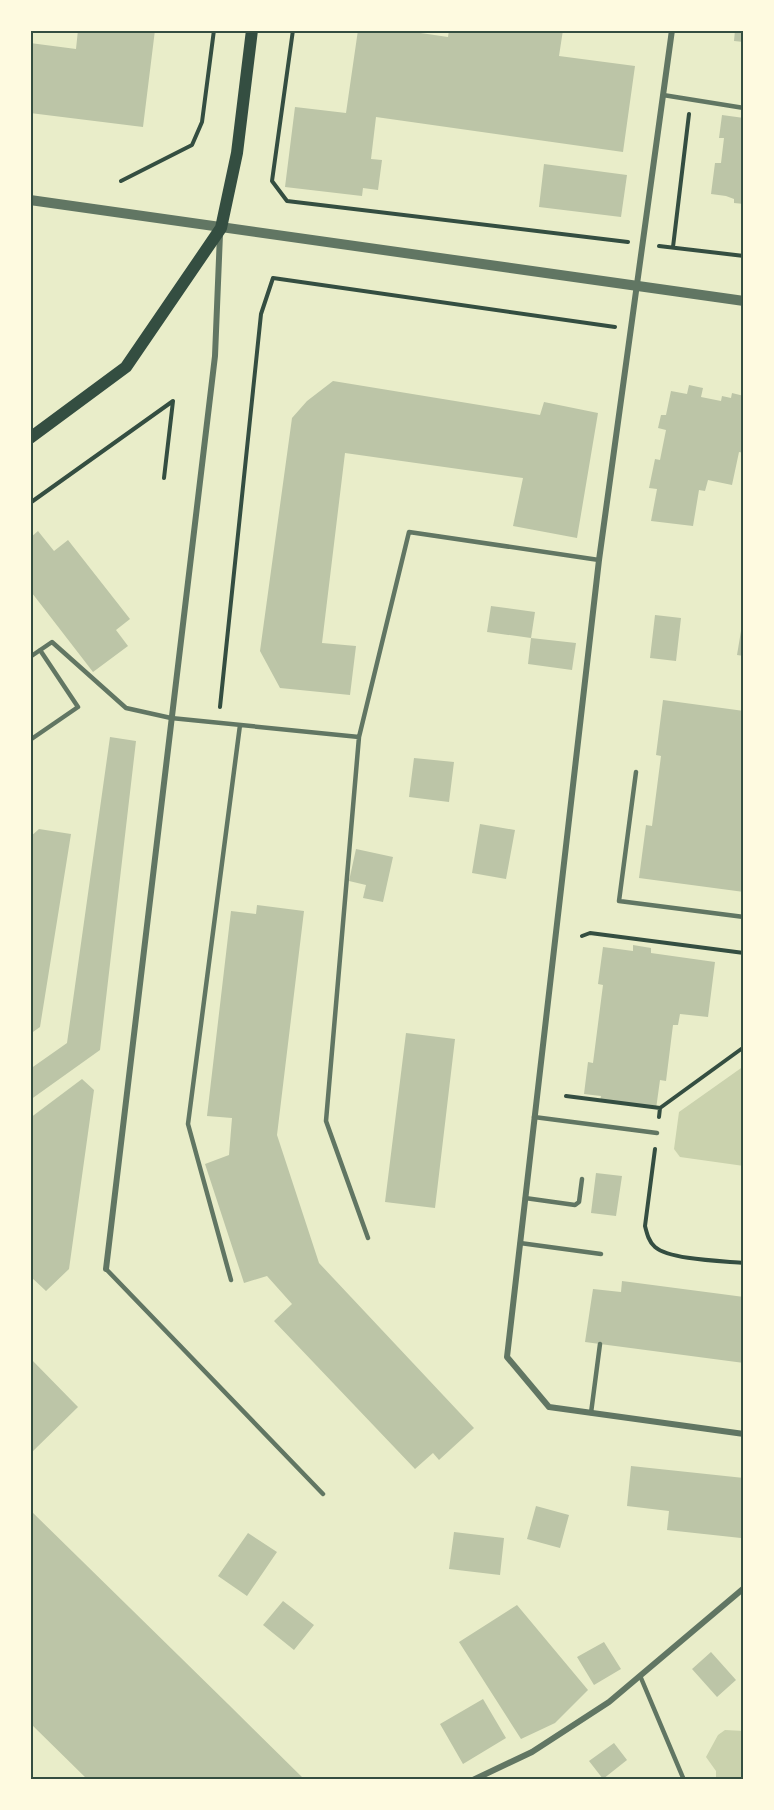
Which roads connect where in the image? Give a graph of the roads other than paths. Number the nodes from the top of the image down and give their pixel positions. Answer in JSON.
{"nodes":[{"id":1,"x":252,"y":30,"type":"edge"},
{"id":2,"x":672,"y":30,"type":"edge"},
{"id":3,"x":663,"y":95,"type":"junction"},
{"id":4,"x":744,"y":108,"type":"edge"},
{"id":5,"x":30,"y":200,"type":"edge"},
{"id":6,"x":221,"y":228,"type":"junction"},
{"id":7,"x":637,"y":287,"type":"junction"},
{"id":8,"x":744,"y":301,"type":"edge"},
{"id":9,"x":30,"y":438,"type":"edge"},
{"id":10,"x":599,"y":560,"type":"junction"},
{"id":11,"x":40,"y":650,"type":"junction"},
{"id":12,"x":30,"y":657,"type":"edge"},
{"id":13,"x":171,"y":718,"type":"junction"},
{"id":14,"x":240,"y":725,"type":"junction"},
{"id":15,"x":359,"y":737,"type":"junction"},
{"id":16,"x":30,"y":740,"type":"edge"},
{"id":17,"x":636,"y":772,"type":"dead end"},
{"id":18,"x":744,"y":917,"type":"edge"},
{"id":19,"x":534,"y":1117,"type":"junction"},
{"id":20,"x":657,"y":1133,"type":"road end"},
{"id":21,"x":582,"y":1179,"type":"dead end"},
{"id":22,"x":525,"y":1198,"type":"junction"},
{"id":23,"x":368,"y":1238,"type":"dead end"},
{"id":24,"x":520,"y":1243,"type":"junction"},
{"id":25,"x":601,"y":1254,"type":"dead end"},
{"id":26,"x":106,"y":1269,"type":"joint"},
{"id":27,"x":231,"y":1280,"type":"dead end"},
{"id":28,"x":600,"y":1344,"type":"dead end"},
{"id":29,"x":591,"y":1413,"type":"junction"},
{"id":30,"x":744,"y":1434,"type":"edge"},
{"id":31,"x":323,"y":1494,"type":"dead end"},
{"id":32,"x":744,"y":1588,"type":"edge"},
{"id":33,"x":641,"y":1678,"type":"junction"},
{"id":34,"x":473,"y":1780,"type":"edge"},
{"id":35,"x":684,"y":1780,"type":"edge"}],
"edges":[{"from":1,"to":6,"type":"main road"},
{"from":2,"to":3,"type":"street"},
{"from":3,"to":4,"type":"lane"},
{"from":3,"to":7,"type":"street"},
{"from":5,"to":6,"type":"street"},
{"from":6,"to":7,"type":"street"},
{"from":6,"to":9,"type":"main road"},
{"from":6,"to":13,"type":"street"},
{"from":7,"to":8,"type":"street"},
{"from":7,"to":10,"type":"street"},
{"from":10,"to":15,"type":"lane"},
{"from":10,"to":19,"type":"street"},
{"from":11,"to":12,"type":"lane"},
{"from":11,"to":13,"type":"lane"},
{"from":11,"to":16,"type":"lane"},
{"from":13,"to":14,"type":"lane"},
{"from":13,"to":26,"type":"street"},
{"from":14,"to":15,"type":"lane"},
{"from":14,"to":27,"type":"lane"},
{"from":15,"to":23,"type":"lane"},
{"from":17,"to":18,"type":"lane"},
{"from":19,"to":20,"type":"lane"},
{"from":19,"to":22,"type":"street"},
{"from":21,"to":22,"type":"lane"},
{"from":22,"to":24,"type":"street"},
{"from":24,"to":25,"type":"lane"},
{"from":24,"to":29,"type":"street"},
{"from":26,"to":31,"type":"lane"},
{"from":28,"to":29,"type":"lane"},
{"from":29,"to":30,"type":"street"},
{"from":32,"to":33,"type":"street"},
{"from":33,"to":34,"type":"street"},
{"from":33,"to":35,"type":"lane"}]}
